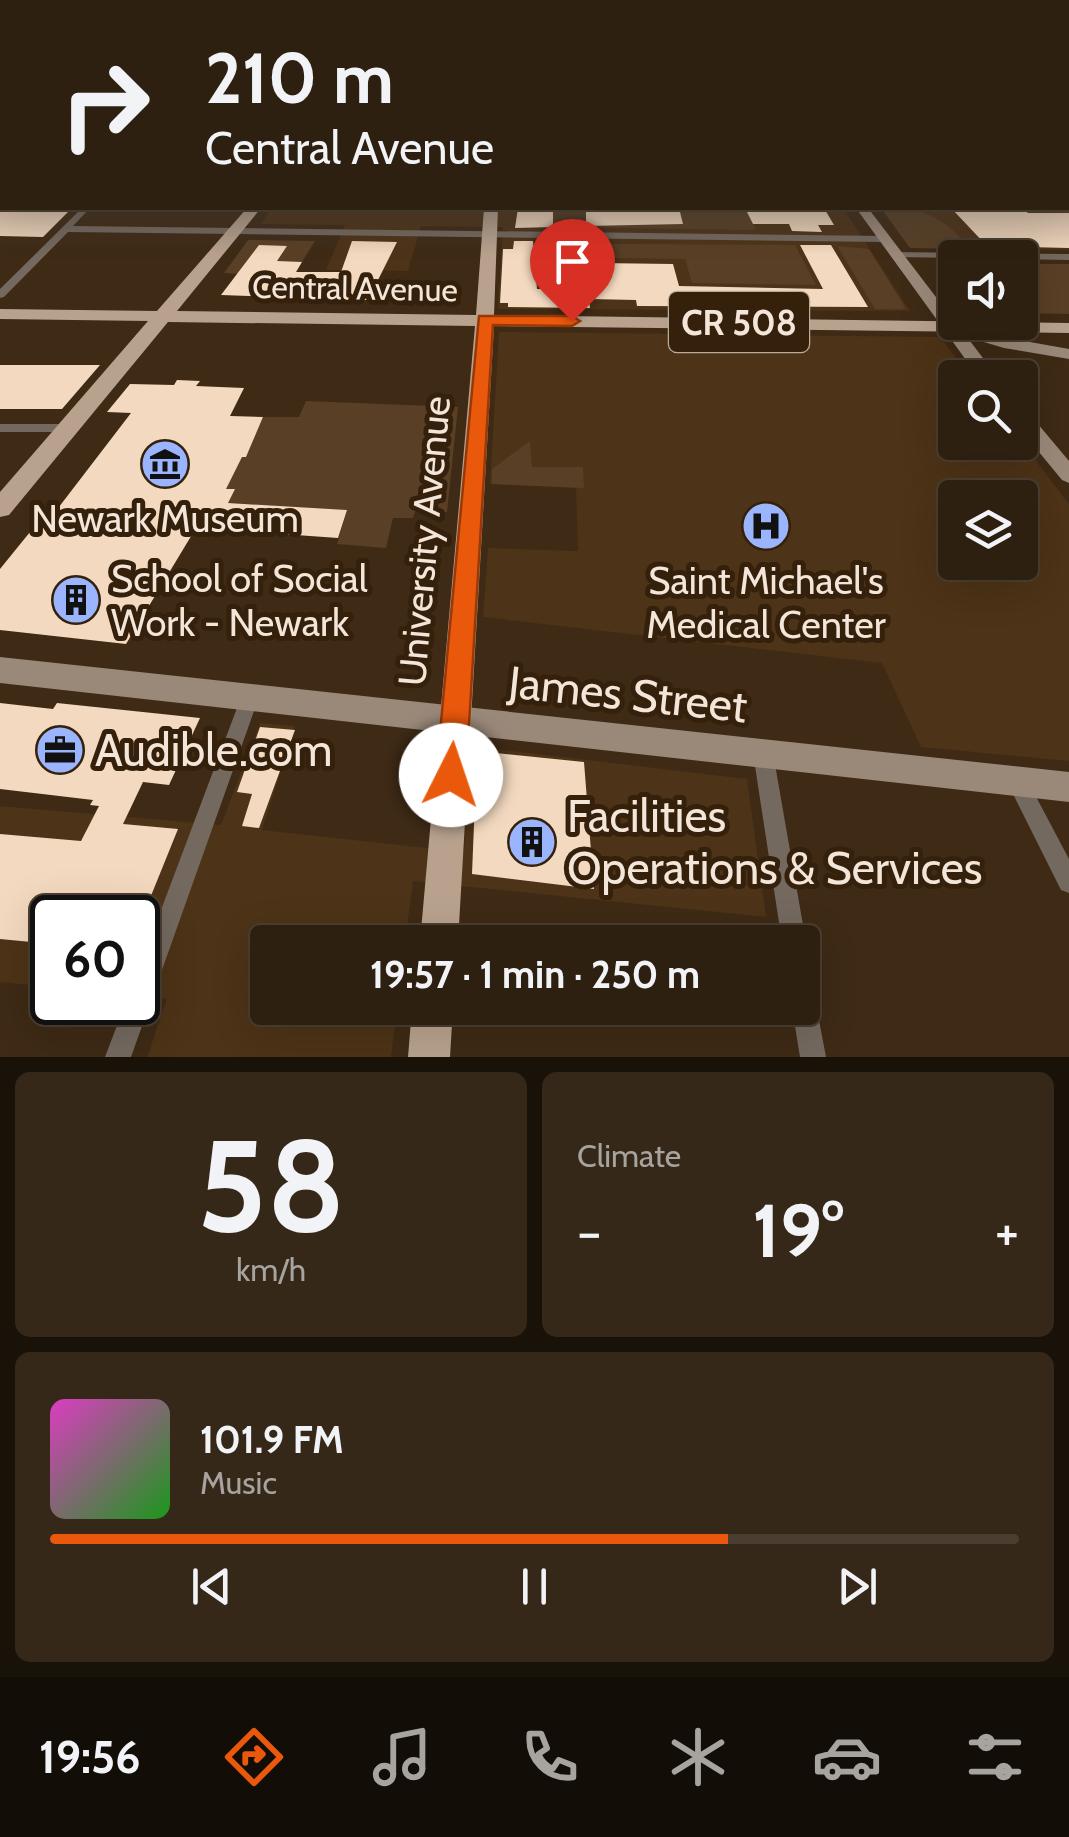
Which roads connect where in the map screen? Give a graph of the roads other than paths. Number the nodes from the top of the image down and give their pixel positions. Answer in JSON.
{"nodes":[{"id":1,"x":84,"y":210,"type":"edge"},
{"id":2,"x":252,"y":210,"type":"edge"},
{"id":3,"x":492,"y":210,"type":"edge"},
{"id":4,"x":863,"y":210,"type":"edge"},
{"id":5,"x":65,"y":229,"type":"junction"},
{"id":6,"x":234,"y":231,"type":"junction"},
{"id":7,"x":489,"y":234,"type":"junction"},
{"id":8,"x":884,"y":239,"type":"junction"},
{"id":9,"x":895,"y":254,"type":"junction"},
{"id":10,"x":1069,"y":257,"type":"edge"},
{"id":11,"x":0,"y":295,"type":"edge"},
{"id":12,"x":938,"y":313,"type":"edge"},
{"id":13,"x":0,"y":314,"type":"edge"},
{"id":14,"x":164,"y":316,"type":"junction"},
{"id":15,"x":485,"y":320,"type":"junction"},
{"id":16,"x":938,"y":324,"type":"edge"},
{"id":17,"x":1038,"y":327,"type":"edge"},
{"id":18,"x":1069,"y":328,"type":"edge"},
{"id":19,"x":959,"y":340,"type":"edge"},
{"id":20,"x":994,"y":340,"type":"edge"},
{"id":21,"x":1069,"y":354,"type":"edge"},
{"id":22,"x":975,"y":360,"type":"edge"},
{"id":23,"x":0,"y":428,"type":"edge"},
{"id":24,"x":68,"y":428,"type":"junction"},
{"id":25,"x":1038,"y":438,"type":"edge"},
{"id":26,"x":1069,"y":475,"type":"edge"},
{"id":27,"x":0,"y":508,"type":"edge"},
{"id":28,"x":0,"y":670,"type":"edge"},
{"id":29,"x":249,"y":700,"type":"junction"},
{"id":30,"x":454,"y":721,"type":"junction"},
{"id":31,"x":764,"y":752,"type":"junction"},
{"id":32,"x":1017,"y":781,"type":"junction"},
{"id":33,"x":1069,"y":787,"type":"edge"},
{"id":34,"x":1069,"y":882,"type":"edge"},
{"id":35,"x":439,"y":925,"type":"edge"},
{"id":36,"x":791,"y":925,"type":"edge"},
{"id":37,"x":432,"y":1025,"type":"edge"},
{"id":38,"x":807,"y":1025,"type":"edge"},
{"id":39,"x":118,"y":1057,"type":"edge"},
{"id":40,"x":429,"y":1057,"type":"edge"},
{"id":41,"x":813,"y":1057,"type":"edge"}],
"edges":[{"from":1,"to":5,"type":"street"},
{"from":2,"to":6,"type":"main road"},
{"from":3,"to":7,"type":"main road","name":"University Avenue"},
{"from":4,"to":8,"type":"street"},
{"from":5,"to":6,"type":"street"},
{"from":5,"to":11,"type":"street"},
{"from":6,"to":7,"type":"street"},
{"from":6,"to":14,"type":"main road"},
{"from":7,"to":8,"type":"street"},
{"from":7,"to":15,"type":"main road","name":"University Avenue"},
{"from":8,"to":9,"type":"street"},
{"from":9,"to":10,"type":"street"},
{"from":9,"to":12,"type":"street"},
{"from":13,"to":14,"type":"main road","name":"Central Avenue","number":"CR 508"},
{"from":14,"to":15,"type":"main road","name":"Central Avenue","number":"CR 508"},
{"from":14,"to":24,"type":"main road"},
{"from":15,"to":16,"type":"main road","name":"Central Avenue","number":"CR 508"},
{"from":15,"to":30,"type":"main road","name":"University Avenue"},
{"from":17,"to":18,"type":"main road","name":"Central Avenue","number":"CR 508"},
{"from":19,"to":22,"type":"street"},
{"from":20,"to":21,"type":"street"},
{"from":23,"to":24,"type":"street"},
{"from":24,"to":27,"type":"main road"},
{"from":25,"to":26,"type":"street"},
{"from":28,"to":29,"type":"street","name":"James Street"},
{"from":29,"to":30,"type":"street","name":"James Street"},
{"from":29,"to":39,"type":"street"},
{"from":30,"to":31,"type":"street","name":"James Street"},
{"from":30,"to":35,"type":"main road","name":"University Avenue"},
{"from":31,"to":32,"type":"street","name":"James Street"},
{"from":31,"to":36,"type":"street"},
{"from":32,"to":33,"type":"street","name":"James Street"},
{"from":32,"to":34,"type":"street"},
{"from":37,"to":40,"type":"main road"},
{"from":38,"to":41,"type":"street"}]}
